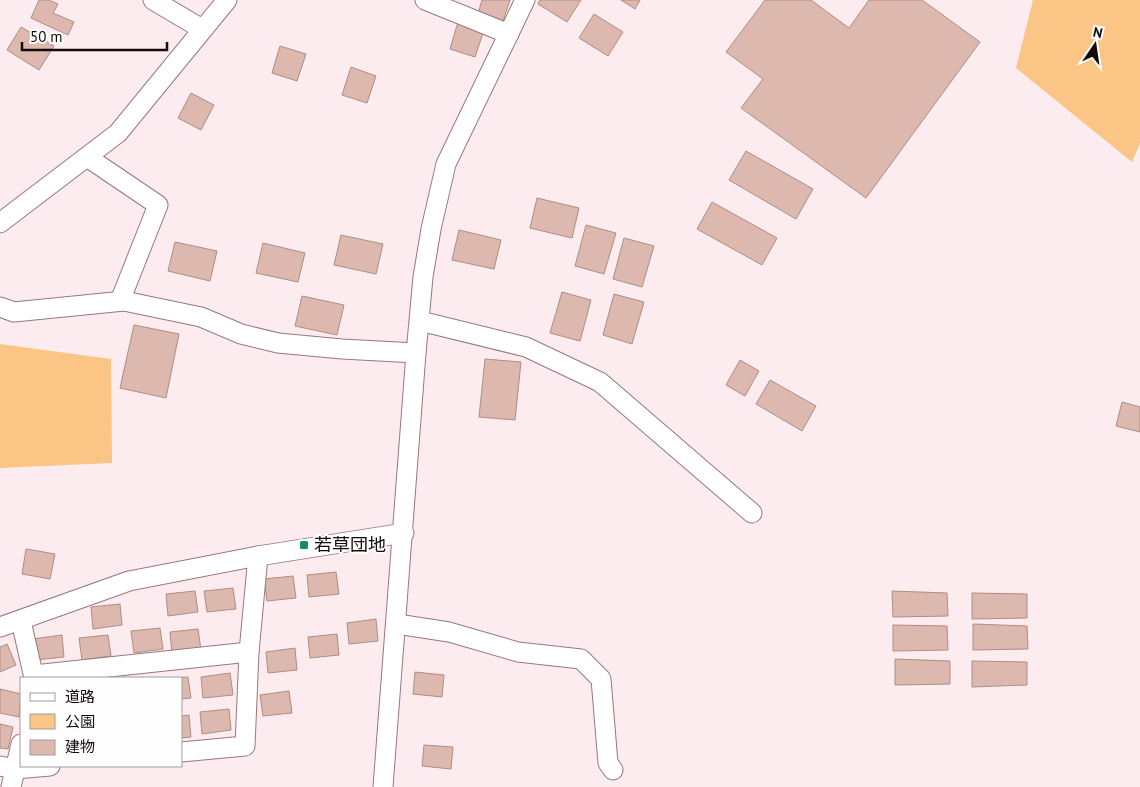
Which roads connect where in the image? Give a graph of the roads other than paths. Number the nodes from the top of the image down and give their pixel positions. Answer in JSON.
{"nodes":[{"id":1,"x":153,"y":0,"type":"edge"},
{"id":2,"x":227,"y":0,"type":"edge"},
{"id":3,"x":425,"y":0,"type":"edge"},
{"id":4,"x":525,"y":0,"type":"edge"},
{"id":5,"x":202,"y":28,"type":"junction"},
{"id":6,"x":509,"y":34,"type":"junction"},
{"id":7,"x":87,"y":158,"type":"junction"},
{"id":8,"x":0,"y":223,"type":"edge"},
{"id":9,"x":120,"y":301,"type":"junction"},
{"id":10,"x":0,"y":307,"type":"edge"},
{"id":11,"x":420,"y":321,"type":"junction"},
{"id":12,"x":416,"y":352,"type":"junction"},
{"id":13,"x":752,"y":513,"type":"dead end"},
{"id":14,"x":404,"y":533,"type":"junction"},
{"id":15,"x":258,"y":556,"type":"junction"},
{"id":16,"x":21,"y":620,"type":"junction"},
{"id":17,"x":397,"y":624,"type":"junction"},
{"id":18,"x":0,"y":627,"type":"edge"},
{"id":19,"x":249,"y":652,"type":"junction"},
{"id":20,"x":34,"y":676,"type":"edge"},
{"id":21,"x":20,"y":746,"type":"edge"},
{"id":22,"x":182,"y":752,"type":"edge"},
{"id":23,"x":45,"y":767,"type":"edge"},
{"id":24,"x":613,"y":770,"type":"dead end"},
{"id":25,"x":9,"y":774,"type":"edge"},
{"id":26,"x":383,"y":787,"type":"edge"}],
"edges":[{"from":1,"to":5,"type":"street"},
{"from":2,"to":5,"type":"street"},
{"from":3,"to":6,"type":"street"},
{"from":4,"to":6,"type":"street"},
{"from":5,"to":7,"type":"street"},
{"from":6,"to":11,"type":"street"},
{"from":7,"to":8,"type":"street"},
{"from":7,"to":9,"type":"street"},
{"from":9,"to":10,"type":"street"},
{"from":9,"to":12,"type":"street"},
{"from":11,"to":12,"type":"street"},
{"from":11,"to":13,"type":"street"},
{"from":12,"to":14,"type":"street"},
{"from":14,"to":15,"type":"street"},
{"from":14,"to":17,"type":"street"},
{"from":15,"to":16,"type":"street"},
{"from":15,"to":19,"type":"street"},
{"from":16,"to":18,"type":"street"},
{"from":16,"to":20,"type":"street"},
{"from":17,"to":24,"type":"street"},
{"from":17,"to":26,"type":"street"},
{"from":19,"to":20,"type":"street"},
{"from":19,"to":22,"type":"street"},
{"from":21,"to":25,"type":"street"},
{"from":23,"to":25,"type":"street"}]}
